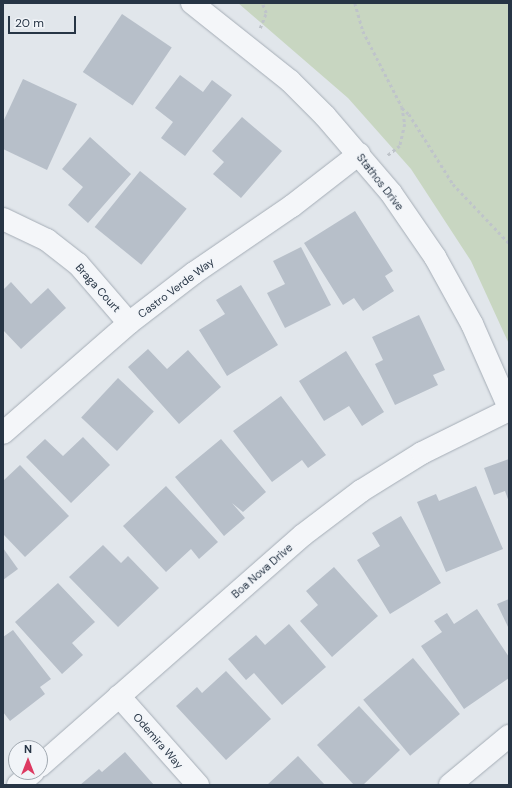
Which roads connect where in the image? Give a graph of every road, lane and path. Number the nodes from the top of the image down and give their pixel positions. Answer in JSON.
{"nodes":[{"id":1,"x":192,"y":3,"type":"edge"},
{"id":2,"x":262,"y":3,"type":"edge"},
{"id":3,"x":354,"y":3,"type":"edge"},
{"id":4,"x":246,"y":45,"type":"junction"},
{"id":5,"x":402,"y":107,"type":"junction"},
{"id":6,"x":365,"y":161,"type":"junction"},
{"id":7,"x":3,"y":219,"type":"edge"},
{"id":8,"x":509,"y":243,"type":"edge"},
{"id":9,"x":128,"y":323,"type":"junction"},
{"id":10,"x":509,"y":409,"type":"edge"},
{"id":11,"x":3,"y":433,"type":"edge"},
{"id":12,"x":119,"y":696,"type":"junction"},
{"id":13,"x":509,"y":736,"type":"edge"},
{"id":14,"x":48,"y":759,"type":"edge"},
{"id":15,"x":198,"y":785,"type":"edge"},
{"id":16,"x":450,"y":785,"type":"edge"}],
"edges":[{"from":1,"to":4,"type":"street","name":"Stathos Drive"},
{"from":2,"to":4,"type":"path"},
{"from":3,"to":5,"type":"path"},
{"from":4,"to":6,"type":"street","name":"Stathos Drive"},
{"from":5,"to":6,"type":"path"},
{"from":5,"to":8,"type":"path"},
{"from":6,"to":9,"type":"street","name":"Castro Verde Way"},
{"from":6,"to":10,"type":"street","name":"Stathos Drive"},
{"from":7,"to":9,"type":"street","name":"Braga Court"},
{"from":9,"to":11,"type":"street","name":"Castro Verde Way"},
{"from":10,"to":12,"type":"street","name":"Boa Nova Drive"},
{"from":12,"to":14,"type":"street","name":"Boa Nova Drive"},
{"from":12,"to":15,"type":"street","name":"Odemira Way"},
{"from":13,"to":16,"type":"street"}]}
